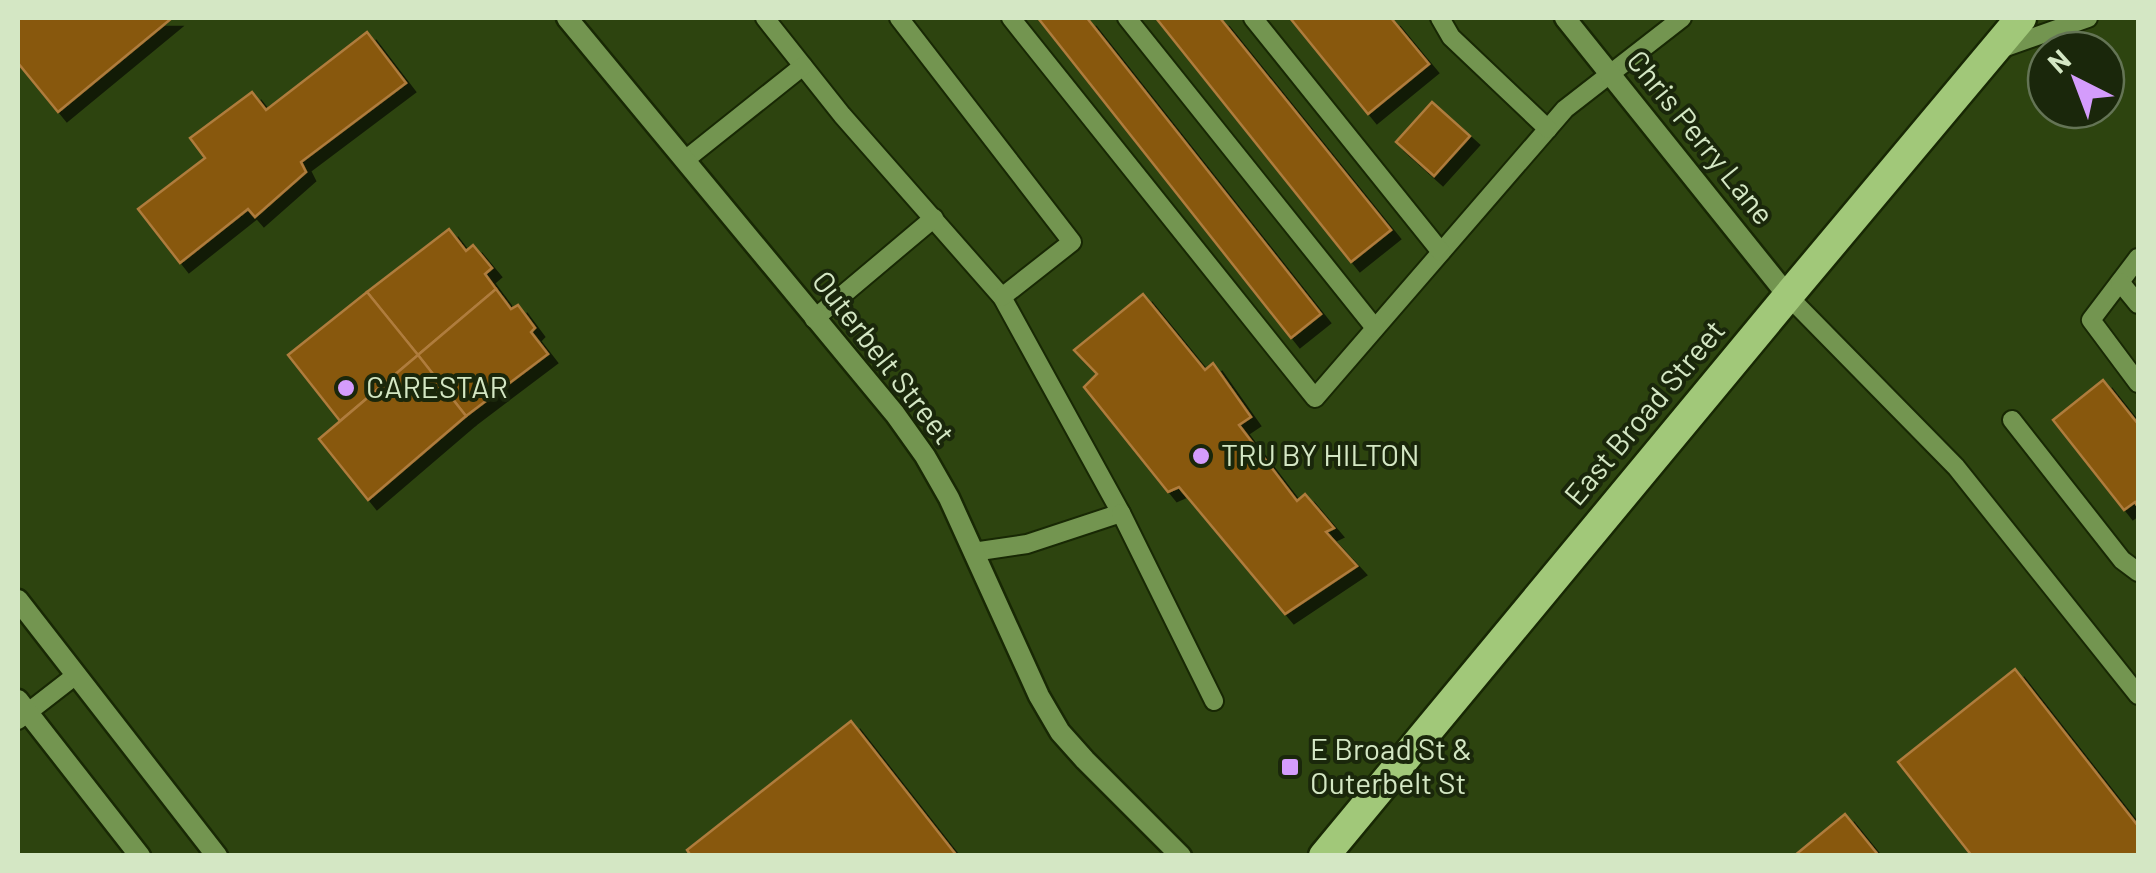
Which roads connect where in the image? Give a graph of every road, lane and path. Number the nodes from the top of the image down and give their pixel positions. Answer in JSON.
{"nodes":[{"id":1,"x":567,"y":18,"type":"edge"},
{"id":2,"x":765,"y":18,"type":"edge"},
{"id":3,"x":899,"y":18,"type":"edge"},
{"id":4,"x":1011,"y":18,"type":"edge"},
{"id":5,"x":1127,"y":18,"type":"edge"},
{"id":6,"x":1253,"y":18,"type":"edge"},
{"id":7,"x":1440,"y":18,"type":"edge"},
{"id":8,"x":1566,"y":18,"type":"edge"},
{"id":9,"x":1682,"y":18,"type":"edge"},
{"id":10,"x":2022,"y":18,"type":"edge"},
{"id":11,"x":2088,"y":18,"type":"edge"},
{"id":12,"x":1993,"y":52,"type":"junction"},
{"id":13,"x":803,"y":66,"type":"junction"},
{"id":14,"x":1609,"y":73,"type":"junction"},
{"id":15,"x":1548,"y":130,"type":"junction"},
{"id":16,"x":685,"y":160,"type":"junction"},
{"id":17,"x":934,"y":218,"type":"junction"},
{"id":18,"x":1442,"y":252,"type":"junction"},
{"id":19,"x":2138,"y":258,"type":"edge"},
{"id":20,"x":2120,"y":282,"type":"junction"},
{"id":21,"x":1788,"y":296,"type":"junction"},
{"id":22,"x":1002,"y":297,"type":"junction"},
{"id":23,"x":2138,"y":304,"type":"edge"},
{"id":24,"x":814,"y":319,"type":"junction"},
{"id":25,"x":1375,"y":328,"type":"junction"},
{"id":26,"x":2138,"y":383,"type":"edge"},
{"id":27,"x":2012,"y":420,"type":"dead end"},
{"id":28,"x":1122,"y":512,"type":"junction"},
{"id":29,"x":973,"y":552,"type":"junction"},
{"id":30,"x":2138,"y":572,"type":"edge"},
{"id":31,"x":18,"y":600,"type":"edge"},
{"id":32,"x":76,"y":674,"type":"junction"},
{"id":33,"x":2138,"y":696,"type":"edge"},
{"id":34,"x":1214,"y":702,"type":"dead end"},
{"id":35,"x":21,"y":711,"type":"edge"},
{"id":36,"x":140,"y":856,"type":"edge"},
{"id":37,"x":217,"y":856,"type":"edge"},
{"id":38,"x":1181,"y":856,"type":"edge"},
{"id":39,"x":1324,"y":856,"type":"edge"}],
"edges":[{"from":1,"to":16,"type":"street","name":"Outerbelt Street"},
{"from":2,"to":13,"type":"lane"},
{"from":3,"to":22,"type":"lane"},
{"from":4,"to":25,"type":"lane"},
{"from":5,"to":25,"type":"lane"},
{"from":6,"to":18,"type":"lane"},
{"from":7,"to":15,"type":"lane"},
{"from":8,"to":14,"type":"street","name":"Chris Perry Lane"},
{"from":9,"to":14,"type":"lane"},
{"from":10,"to":12,"type":"highway","name":"East Broad Street"},
{"from":11,"to":12,"type":"lane"},
{"from":12,"to":21,"type":"highway","name":"East Broad Street"},
{"from":13,"to":16,"type":"lane"},
{"from":13,"to":17,"type":"lane"},
{"from":14,"to":15,"type":"lane"},
{"from":14,"to":21,"type":"street","name":"Chris Perry Lane"},
{"from":15,"to":18,"type":"lane"},
{"from":16,"to":24,"type":"street","name":"Outerbelt Street"},
{"from":17,"to":22,"type":"lane"},
{"from":17,"to":24,"type":"lane"},
{"from":18,"to":25,"type":"lane"},
{"from":19,"to":20,"type":"lane"},
{"from":20,"to":23,"type":"lane"},
{"from":20,"to":26,"type":"lane"},
{"from":21,"to":33,"type":"lane"},
{"from":21,"to":39,"type":"highway","name":"East Broad Street"},
{"from":22,"to":28,"type":"lane"},
{"from":24,"to":29,"type":"street","name":"Outerbelt Street"},
{"from":27,"to":30,"type":"lane"},
{"from":28,"to":29,"type":"lane"},
{"from":28,"to":34,"type":"lane"},
{"from":29,"to":38,"type":"street","name":"Outerbelt Street"},
{"from":31,"to":32,"type":"street"},
{"from":32,"to":35,"type":"lane"},
{"from":32,"to":37,"type":"street"},
{"from":35,"to":36,"type":"street"}]}
